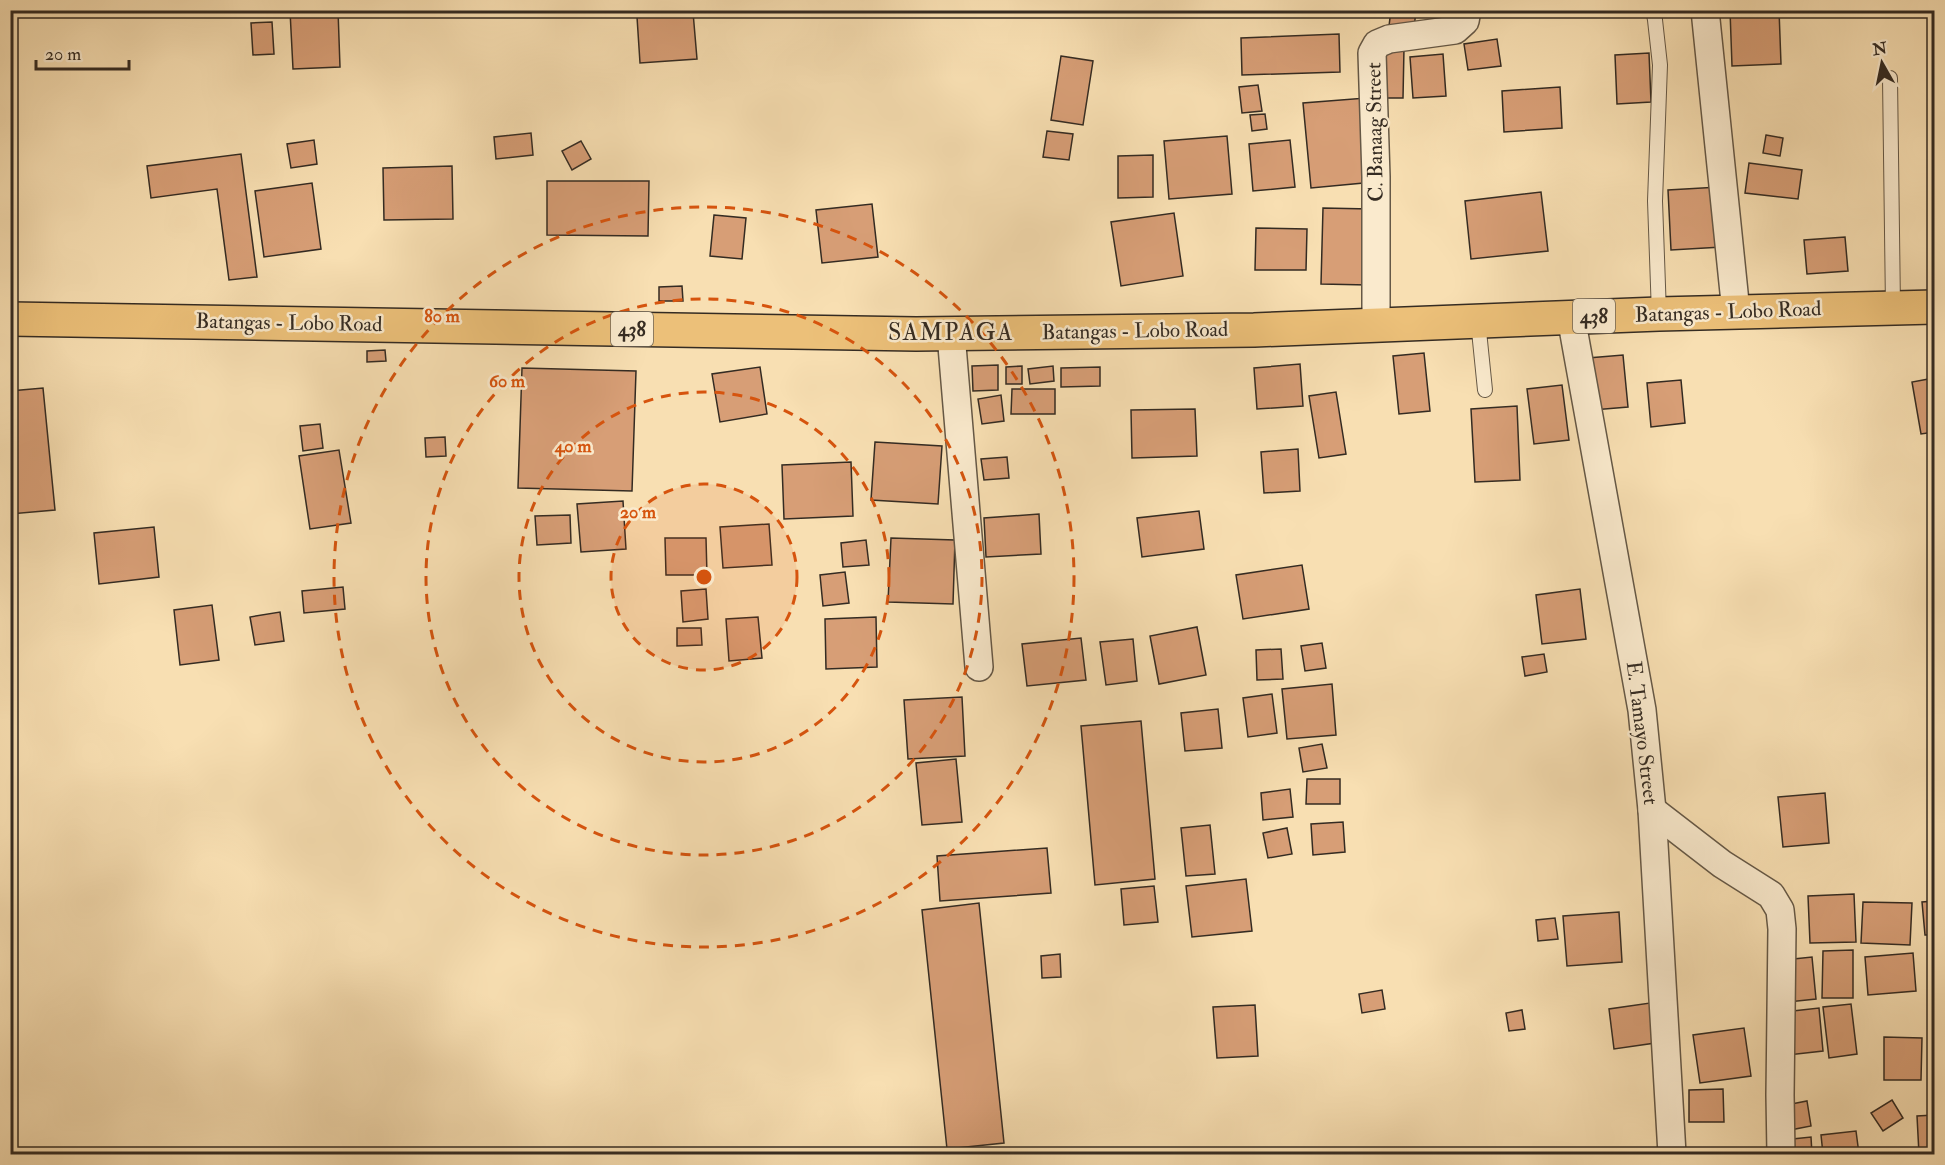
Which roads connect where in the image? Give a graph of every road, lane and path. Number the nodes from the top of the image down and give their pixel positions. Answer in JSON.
{"nodes":[{"id":1,"x":1467,"y":10,"type":"edge"},
{"id":2,"x":1653,"y":10,"type":"edge"},
{"id":3,"x":1705,"y":10,"type":"edge"},
{"id":4,"x":1890,"y":78,"type":"dead end"},
{"id":5,"x":1935,"y":307,"type":"edge"},
{"id":6,"x":1893,"y":308,"type":"junction"},
{"id":7,"x":1736,"y":312,"type":"junction"},
{"id":8,"x":1659,"y":314,"type":"junction"},
{"id":9,"x":1571,"y":317,"type":"junction"},
{"id":10,"x":10,"y":319,"type":"edge"},
{"id":11,"x":1478,"y":321,"type":"junction"},
{"id":12,"x":1376,"y":325,"type":"junction"},
{"id":13,"x":951,"y":334,"type":"junction"},
{"id":14,"x":1485,"y":390,"type":"dead end"},
{"id":15,"x":979,"y":667,"type":"dead end"},
{"id":16,"x":1652,"y":810,"type":"junction"},
{"id":17,"x":1672,"y":1155,"type":"edge"},
{"id":18,"x":1781,"y":1155,"type":"edge"}],
"edges":[{"from":1,"to":12,"type":"street","name":"C. Banaag Street"},
{"from":2,"to":8,"type":"lane"},
{"from":3,"to":7,"type":"street"},
{"from":4,"to":6,"type":"lane"},
{"from":5,"to":6,"type":"main road","name":"Batangas - Lobo Road","number":"438"},
{"from":6,"to":7,"type":"main road","name":"Batangas - Lobo Road","number":"438"},
{"from":7,"to":8,"type":"main road","name":"Batangas - Lobo Road","number":"438"},
{"from":8,"to":9,"type":"main road","name":"Batangas - Lobo Road","number":"438"},
{"from":9,"to":11,"type":"main road","name":"Batangas - Lobo Road","number":"438"},
{"from":9,"to":16,"type":"street","name":"E. Tamayo Street"},
{"from":10,"to":13,"type":"main road","name":"Batangas - Lobo Road","number":"438"},
{"from":11,"to":12,"type":"main road","name":"Batangas - Lobo Road","number":"438"},
{"from":11,"to":14,"type":"lane"},
{"from":12,"to":13,"type":"main road","name":"Batangas - Lobo Road","number":"438"},
{"from":13,"to":15,"type":"street"},
{"from":16,"to":17,"type":"street","name":"E. Tamayo Street"},
{"from":16,"to":18,"type":"street"}]}
